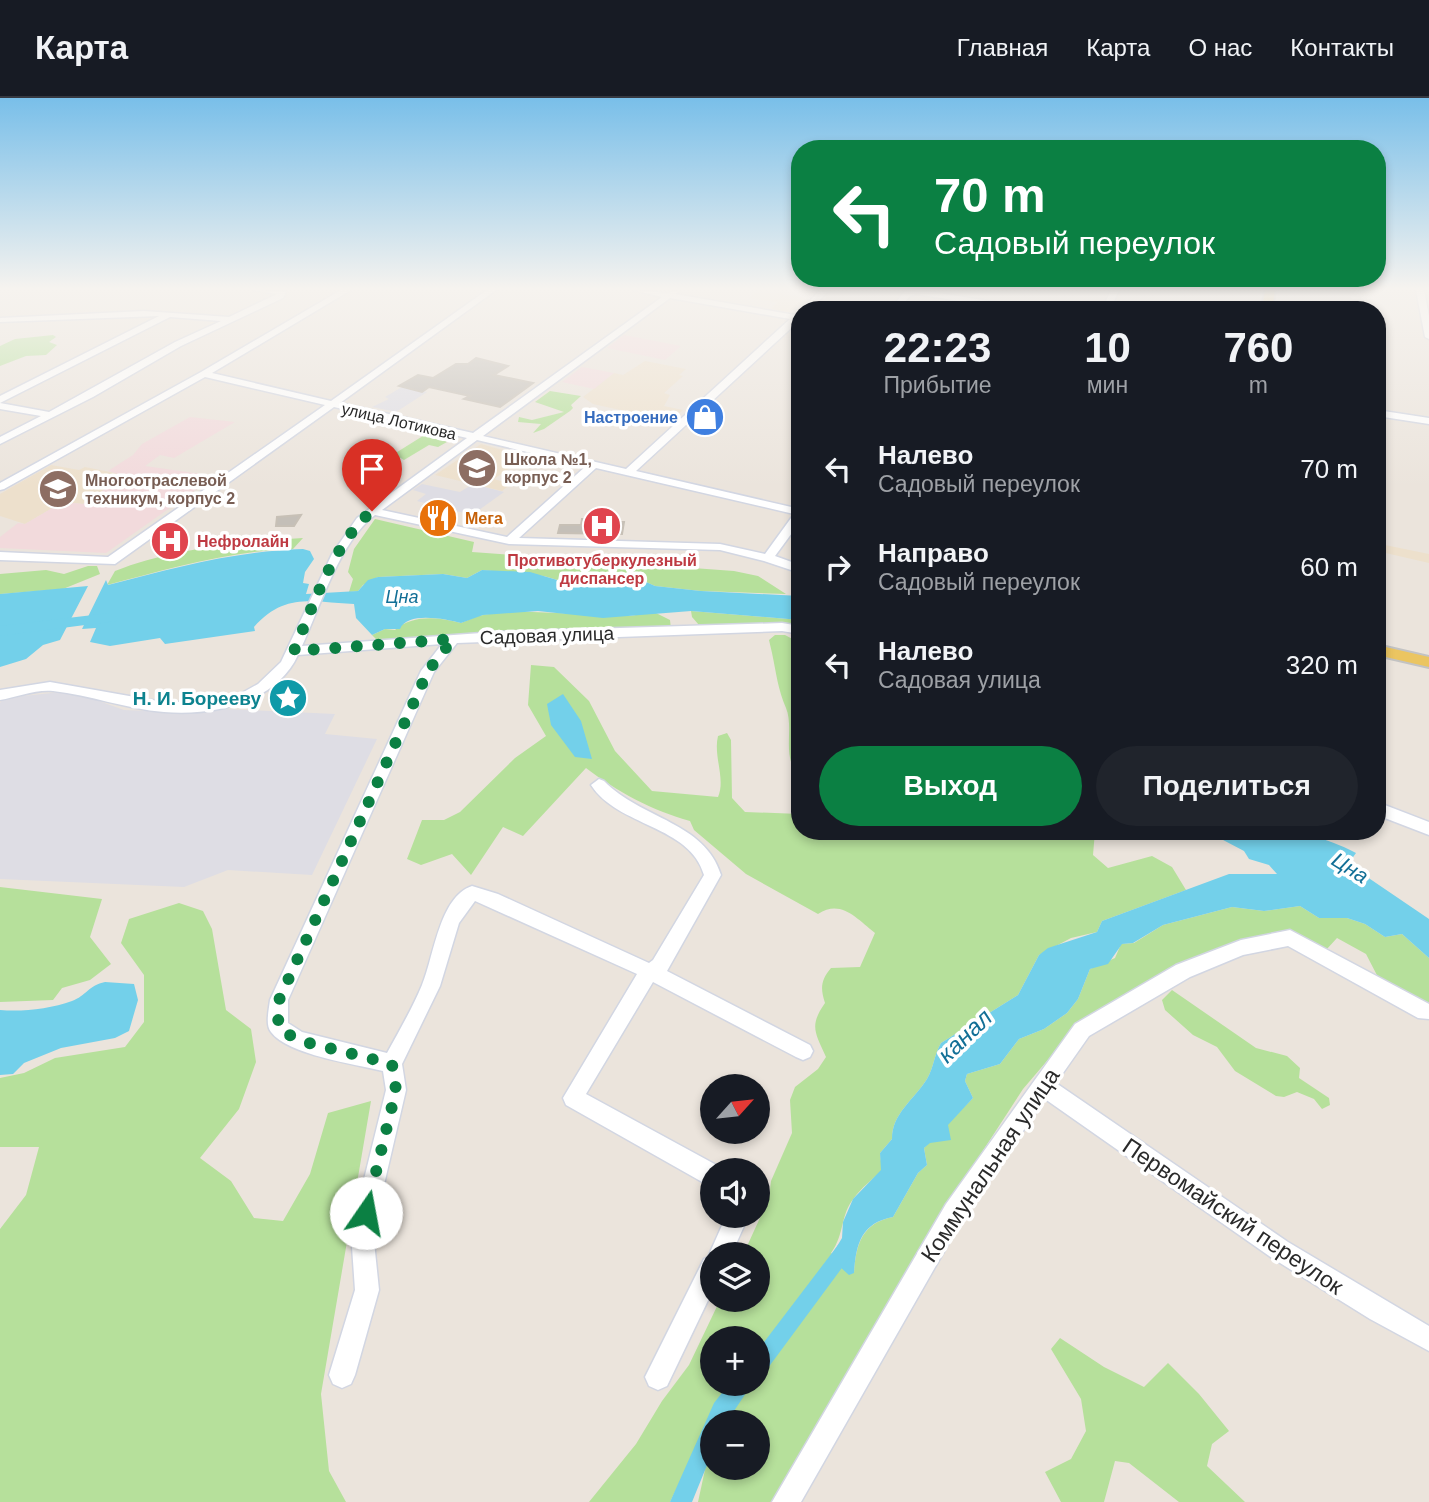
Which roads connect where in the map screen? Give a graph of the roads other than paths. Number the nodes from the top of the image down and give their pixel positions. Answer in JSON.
{"nodes":[{"id":1,"x":88,"y":356,"type":"edge"},
{"id":2,"x":160,"y":356,"type":"edge"},
{"id":3,"x":235,"y":356,"type":"edge"},
{"id":4,"x":401,"y":356,"type":"edge"},
{"id":5,"x":586,"y":356,"type":"edge"},
{"id":6,"x":757,"y":356,"type":"edge"},
{"id":7,"x":204,"y":374,"type":"junction"},
{"id":8,"x":0,"y":400,"type":"edge"},
{"id":9,"x":332,"y":405,"type":"junction"},
{"id":10,"x":0,"y":407,"type":"edge"},
{"id":11,"x":1386,"y":414,"type":"edge"},
{"id":12,"x":50,"y":415,"type":"junction"},
{"id":13,"x":1429,"y":421,"type":"edge"},
{"id":14,"x":472,"y":438,"type":"junction"},
{"id":15,"x":0,"y":441,"type":"edge"},
{"id":16,"x":593,"y":465,"type":"junction"},
{"id":17,"x":629,"y":472,"type":"junction"},
{"id":18,"x":0,"y":487,"type":"edge"},
{"id":19,"x":372,"y":511,"type":"junction"},
{"id":20,"x":791,"y":511,"type":"edge"},
{"id":21,"x":791,"y":526,"type":"edge"},
{"id":22,"x":509,"y":541,"type":"junction"},
{"id":23,"x":0,"y":556,"type":"edge"},
{"id":24,"x":768,"y":558,"type":"junction"},
{"id":25,"x":791,"y":566,"type":"edge"},
{"id":26,"x":791,"y":630,"type":"edge"},
{"id":27,"x":453,"y":639,"type":"junction"},
{"id":28,"x":297,"y":645,"type":"junction"},
{"id":29,"x":1386,"y":652,"type":"edge"},
{"id":30,"x":1429,"y":662,"type":"edge"},
{"id":31,"x":0,"y":695,"type":"edge"},
{"id":32,"x":599,"y":785,"type":"dead end"},
{"id":33,"x":1386,"y":812,"type":"edge"},
{"id":34,"x":1429,"y":830,"type":"edge"},
{"id":35,"x":649,"y":972,"type":"junction"},
{"id":36,"x":1425,"y":1012,"type":"dead end"},
{"id":37,"x":803,"y":1051,"type":"dead end"},
{"id":38,"x":392,"y":1064,"type":"junction"},
{"id":39,"x":1042,"y":1085,"type":"junction"},
{"id":40,"x":700,"y":1168,"type":"edge"},
{"id":41,"x":700,"y":1292,"type":"edge"},
{"id":42,"x":1429,"y":1339,"type":"edge"},
{"id":43,"x":342,"y":1376,"type":"dead end"},
{"id":44,"x":658,"y":1377,"type":"dead end"},
{"id":45,"x":786,"y":1502,"type":"edge"}],
"edges":[{"from":1,"to":8,"type":"street"},
{"from":2,"to":12,"type":"street"},
{"from":3,"to":7,"type":"street"},
{"from":4,"to":9,"type":"street"},
{"from":5,"to":14,"type":"street"},
{"from":6,"to":17,"type":"street"},
{"from":7,"to":9,"type":"street","name":"улица Лотикова"},
{"from":7,"to":18,"type":"street"},
{"from":9,"to":14,"type":"street","name":"улица Лотикова"},
{"from":9,"to":23,"type":"street"},
{"from":10,"to":12,"type":"street"},
{"from":11,"to":13,"type":"street"},
{"from":12,"to":15,"type":"street"},
{"from":14,"to":16,"type":"street","name":"улица Лотикова"},
{"from":14,"to":19,"type":"street"},
{"from":16,"to":17,"type":"street","name":"улица Лотикова"},
{"from":16,"to":22,"type":"street"},
{"from":17,"to":20,"type":"street","name":"улица Лотикова"},
{"from":19,"to":22,"type":"street"},
{"from":19,"to":28,"type":"street"},
{"from":21,"to":24,"type":"street"},
{"from":22,"to":24,"type":"street"},
{"from":24,"to":25,"type":"street"},
{"from":26,"to":27,"type":"street","name":"Садовая улица"},
{"from":27,"to":28,"type":"street","name":"Садовая улица"},
{"from":27,"to":38,"type":"street"},
{"from":28,"to":31,"type":"street"},
{"from":29,"to":30,"type":"main road"},
{"from":32,"to":35,"type":"street"},
{"from":33,"to":34,"type":"street"},
{"from":35,"to":37,"type":"street"},
{"from":35,"to":38,"type":"street"},
{"from":35,"to":40,"type":"street"},
{"from":36,"to":39,"type":"street","name":"Коммунальная улица"},
{"from":38,"to":43,"type":"street"},
{"from":39,"to":42,"type":"street","name":"Первомайский переулок"},
{"from":39,"to":45,"type":"street","name":"Коммунальная улица"},
{"from":41,"to":44,"type":"street"}]}
